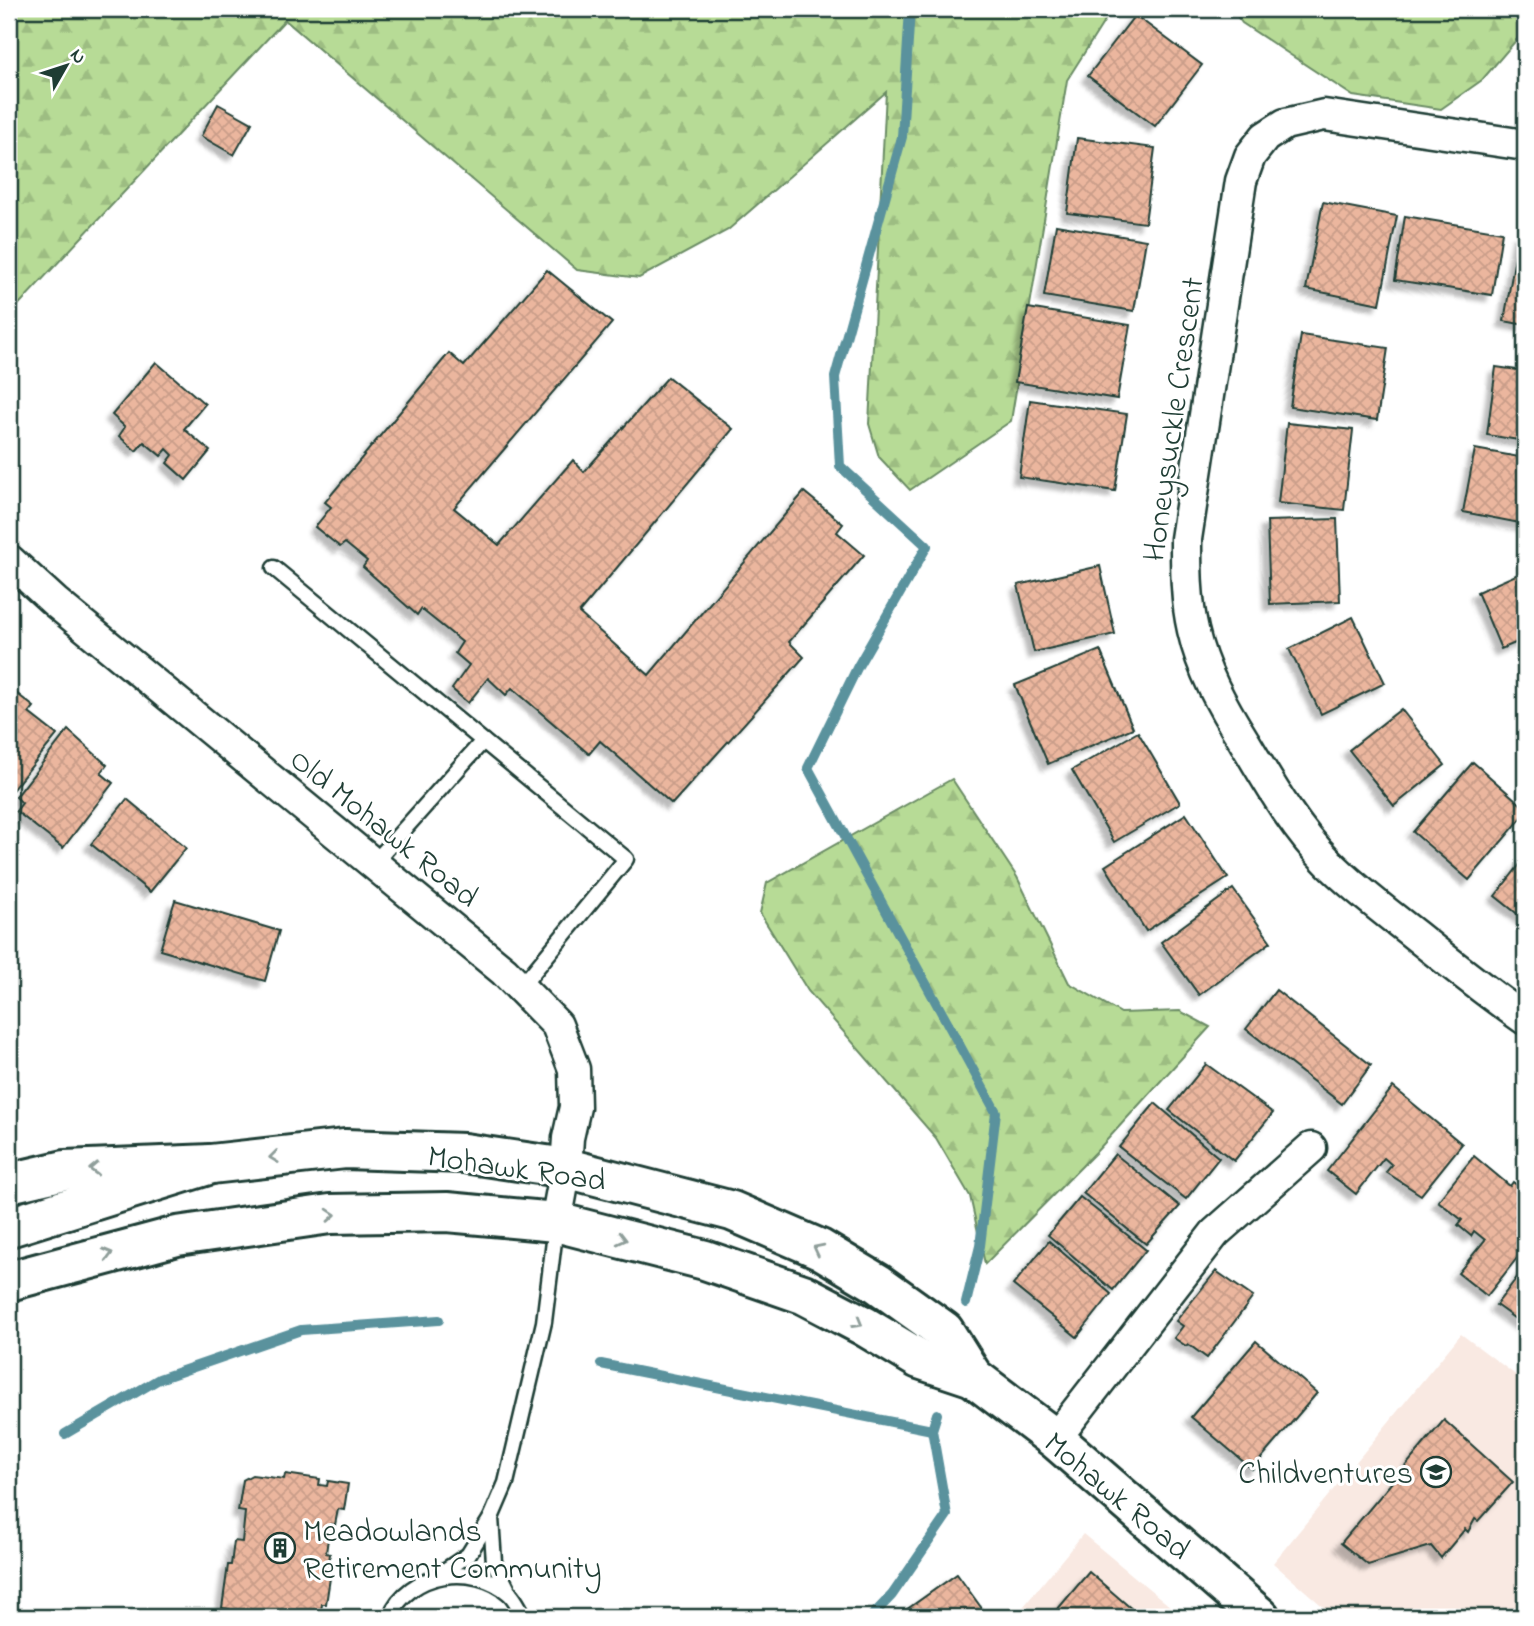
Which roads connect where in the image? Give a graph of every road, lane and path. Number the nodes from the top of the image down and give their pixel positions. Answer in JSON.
{"nodes":[{"id":1,"x":1525,"y":145,"type":"edge"},
{"id":2,"x":9,"y":560,"type":"edge"},
{"id":3,"x":274,"y":568,"type":"dead end"},
{"id":4,"x":483,"y":741,"type":"junction"},
{"id":5,"x":374,"y":863,"type":"junction"},
{"id":6,"x":521,"y":987,"type":"junction"},
{"id":7,"x":1525,"y":1019,"type":"edge"},
{"id":8,"x":1311,"y":1148,"type":"dead end"},
{"id":9,"x":211,"y":1164,"type":"junction"},
{"id":10,"x":566,"y":1168,"type":"junction"},
{"id":11,"x":9,"y":1183,"type":"edge"},
{"id":12,"x":556,"y":1222,"type":"junction"},
{"id":13,"x":9,"y":1227,"type":"edge"},
{"id":14,"x":9,"y":1281,"type":"edge"},
{"id":15,"x":973,"y":1377,"type":"junction"},
{"id":16,"x":1055,"y":1439,"type":"junction"},
{"id":17,"x":491,"y":1518,"type":"junction"},
{"id":18,"x":436,"y":1577,"type":"junction"},
{"id":19,"x":511,"y":1595,"type":"junction"},
{"id":20,"x":390,"y":1617,"type":"edge"},
{"id":21,"x":525,"y":1617,"type":"edge"},
{"id":22,"x":1260,"y":1617,"type":"edge"}],
"edges":[{"from":1,"to":7,"type":"street","name":"Honeysuckle Crescent"},
{"from":2,"to":5,"type":"street","name":"Old Mohawk Road"},
{"from":3,"to":4,"type":"lane"},
{"from":4,"to":5,"type":"lane"},
{"from":4,"to":6,"type":"lane"},
{"from":5,"to":6,"type":"street","name":"Old Mohawk Road"},
{"from":6,"to":10,"type":"street","name":"Old Mohawk Road"},
{"from":8,"to":16,"type":"street"},
{"from":10,"to":9,"type":"main road","name":"Mohawk Road","one_way":true},
{"from":9,"to":11,"type":"main road","one_way":true},
{"from":9,"to":13,"type":"main road","name":"Mohawk Road"},
{"from":10,"to":12,"type":"street","name":"Old Mohawk Road"},
{"from":15,"to":10,"type":"main road","name":"Mohawk Road","one_way":true},
{"from":14,"to":12,"type":"main road","name":"Mohawk Road","one_way":true},
{"from":12,"to":15,"type":"main road","name":"Mohawk Road","one_way":true},
{"from":12,"to":17,"type":"lane"},
{"from":15,"to":16,"type":"main road","name":"Mohawk Road"},
{"from":16,"to":22,"type":"main road","name":"Mohawk Road"},
{"from":17,"to":18,"type":"lane"},
{"from":17,"to":19,"type":"lane"},
{"from":18,"to":19,"type":"lane"},
{"from":18,"to":20,"type":"lane"},
{"from":19,"to":21,"type":"lane"}]}
